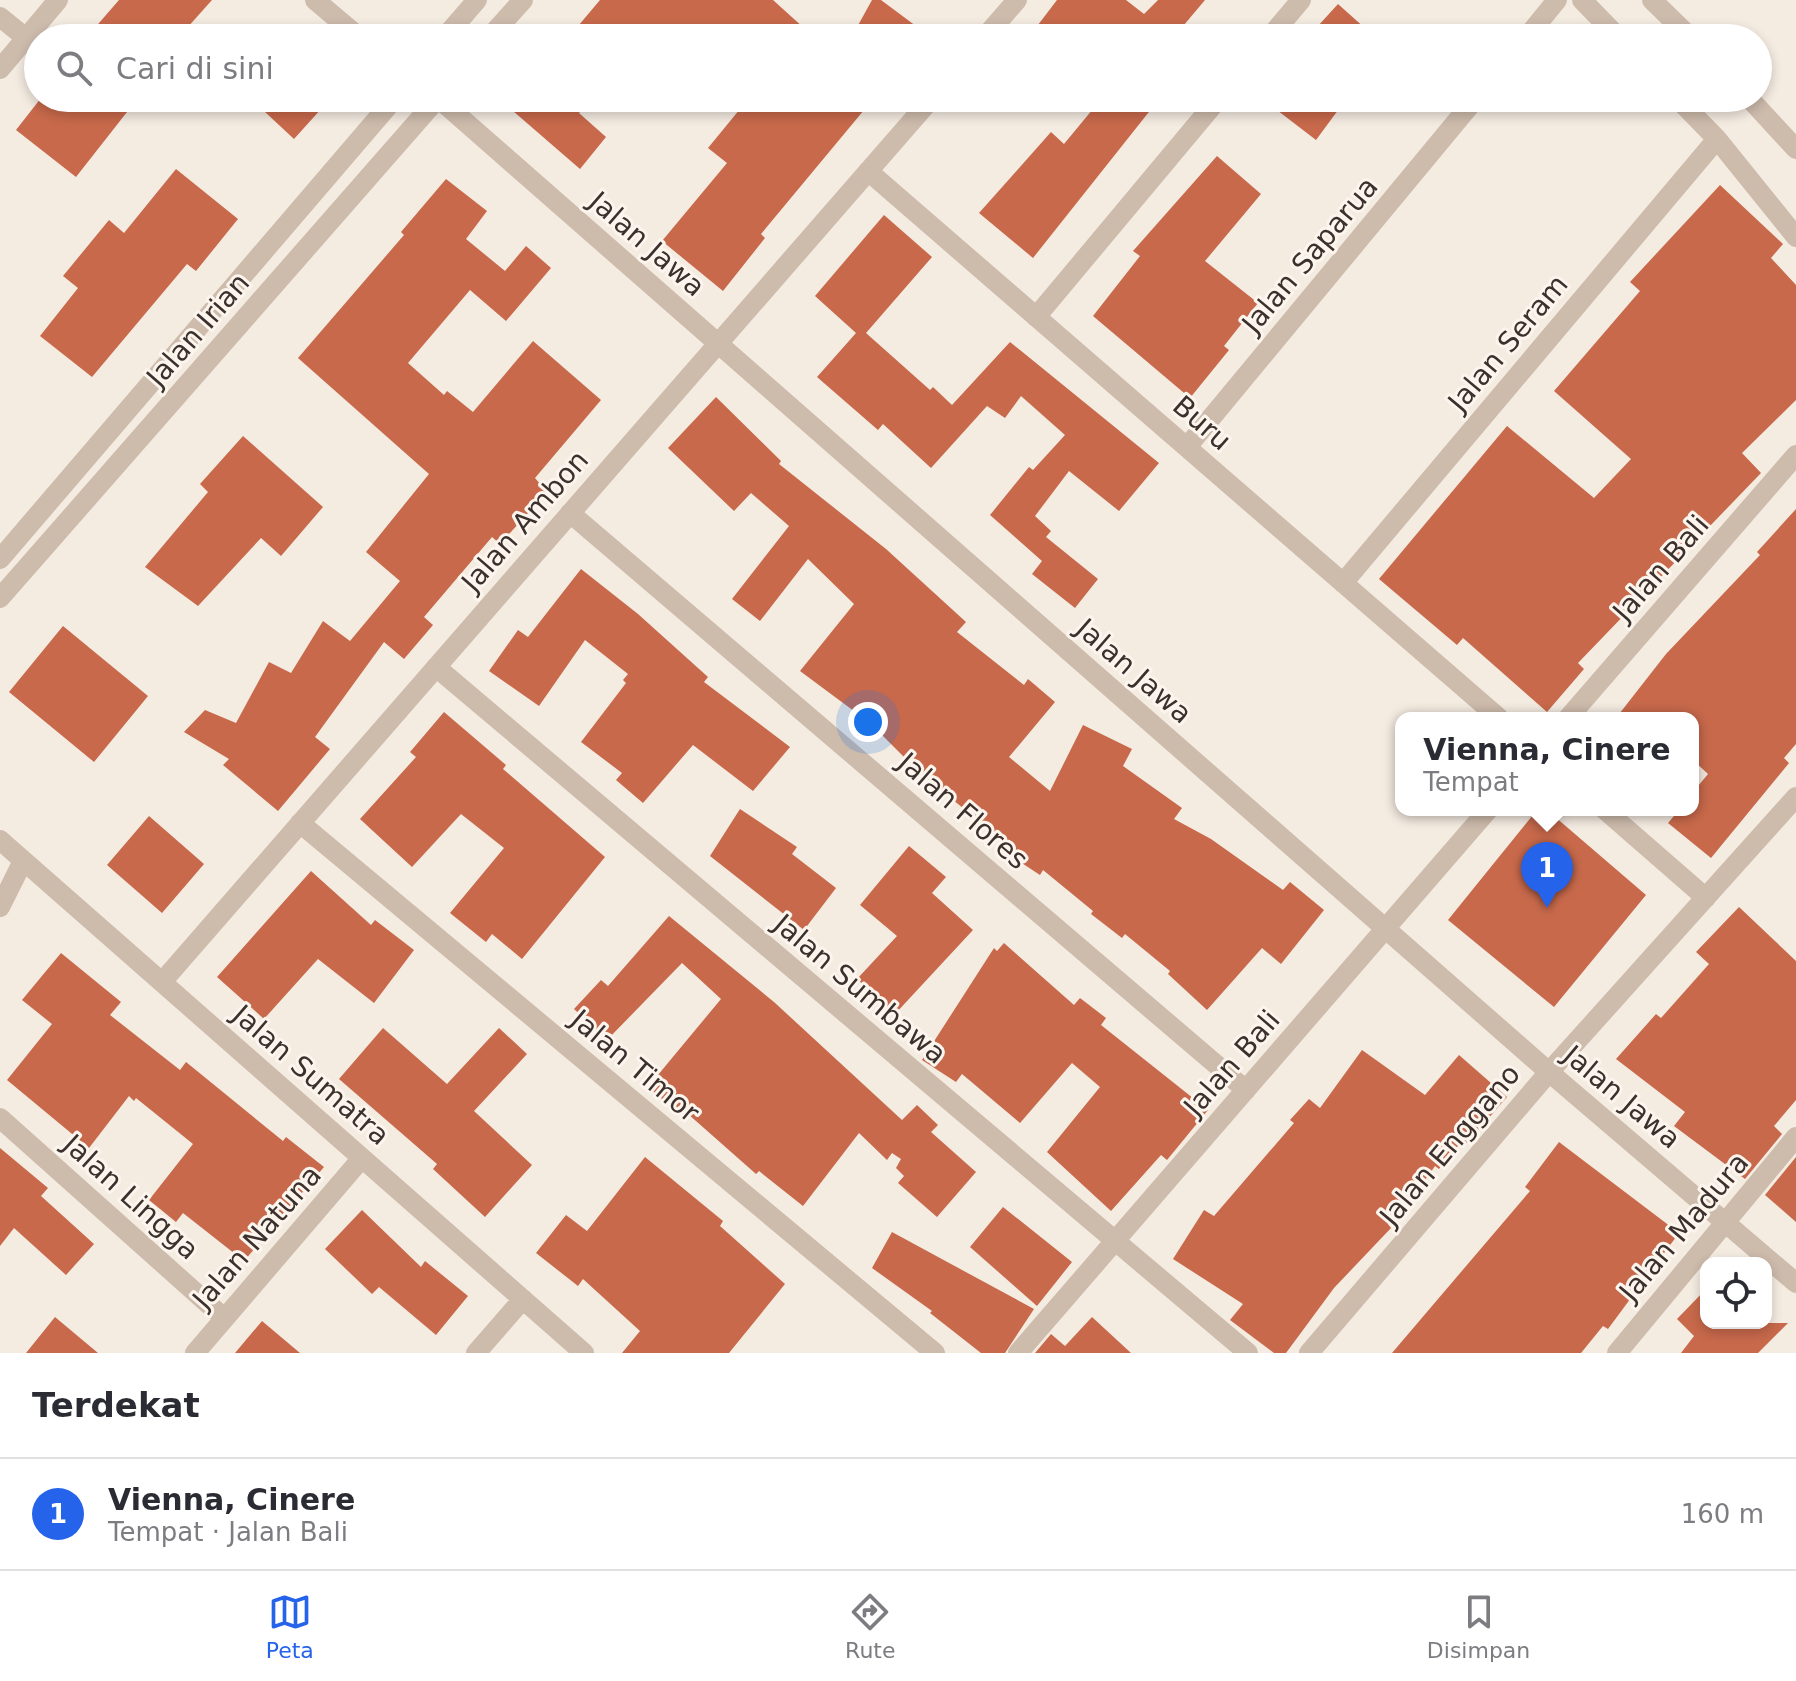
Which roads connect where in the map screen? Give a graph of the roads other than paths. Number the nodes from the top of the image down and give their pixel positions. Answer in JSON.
{"nodes":[{"id":1,"x":58,"y":0,"type":"edge"},
{"id":2,"x":315,"y":0,"type":"edge"},
{"id":3,"x":477,"y":0,"type":"edge"},
{"id":4,"x":523,"y":0,"type":"edge"},
{"id":5,"x":1017,"y":0,"type":"edge"},
{"id":6,"x":1301,"y":0,"type":"edge"},
{"id":7,"x":1557,"y":0,"type":"edge"},
{"id":8,"x":1582,"y":0,"type":"edge"},
{"id":9,"x":1652,"y":0,"type":"edge"},
{"id":10,"x":0,"y":17,"type":"edge"},
{"id":11,"x":38,"y":24,"type":"edge"},
{"id":12,"x":343,"y":24,"type":"edge"},
{"id":13,"x":456,"y":24,"type":"edge"},
{"id":14,"x":502,"y":24,"type":"edge"},
{"id":15,"x":996,"y":24,"type":"edge"},
{"id":16,"x":1281,"y":24,"type":"edge"},
{"id":17,"x":1537,"y":24,"type":"edge"},
{"id":18,"x":1605,"y":24,"type":"edge"},
{"id":19,"x":1677,"y":24,"type":"edge"},
{"id":20,"x":24,"y":36,"type":"edge"},
{"id":21,"x":24,"y":40,"type":"edge"},
{"id":22,"x":0,"y":69,"type":"edge"},
{"id":23,"x":383,"y":112,"type":"edge"},
{"id":24,"x":426,"y":112,"type":"edge"},
{"id":25,"x":454,"y":112,"type":"edge"},
{"id":26,"x":920,"y":112,"type":"edge"},
{"id":27,"x":1207,"y":112,"type":"edge"},
{"id":28,"x":1464,"y":112,"type":"edge"},
{"id":29,"x":1691,"y":112,"type":"edge"},
{"id":30,"x":1762,"y":112,"type":"edge"},
{"id":31,"x":1717,"y":139,"type":"junction"},
{"id":32,"x":1796,"y":149,"type":"edge"},
{"id":33,"x":868,"y":171,"type":"junction"},
{"id":34,"x":1796,"y":237,"type":"edge"},
{"id":35,"x":1036,"y":317,"type":"junction"},
{"id":36,"x":717,"y":343,"type":"junction"},
{"id":37,"x":1187,"y":447,"type":"junction"},
{"id":38,"x":1796,"y":455,"type":"edge"},
{"id":39,"x":570,"y":513,"type":"junction"},
{"id":40,"x":0,"y":559,"type":"edge"},
{"id":41,"x":1343,"y":583,"type":"junction"},
{"id":42,"x":0,"y":598,"type":"edge"},
{"id":43,"x":436,"y":667,"type":"junction"},
{"id":44,"x":1492,"y":712,"type":"edge"},
{"id":45,"x":1573,"y":712,"type":"edge"},
{"id":46,"x":1796,"y":797,"type":"edge"},
{"id":47,"x":1483,"y":816,"type":"edge"},
{"id":48,"x":1612,"y":816,"type":"edge"},
{"id":49,"x":300,"y":823,"type":"junction"},
{"id":50,"x":0,"y":840,"type":"edge"},
{"id":51,"x":23,"y":861,"type":"junction"},
{"id":52,"x":1706,"y":898,"type":"junction"},
{"id":53,"x":0,"y":907,"type":"edge"},
{"id":54,"x":1385,"y":929,"type":"junction"},
{"id":55,"x":162,"y":982,"type":"junction"},
{"id":56,"x":1549,"y":1072,"type":"junction"},
{"id":57,"x":1246,"y":1090,"type":"junction"},
{"id":58,"x":0,"y":1118,"type":"edge"},
{"id":59,"x":1796,"y":1137,"type":"edge"},
{"id":60,"x":362,"y":1158,"type":"junction"},
{"id":61,"x":1725,"y":1220,"type":"junction"},
{"id":62,"x":1115,"y":1241,"type":"junction"},
{"id":63,"x":1796,"y":1283,"type":"edge"},
{"id":64,"x":523,"y":1299,"type":"junction"},
{"id":65,"x":224,"y":1318,"type":"junction"},
{"id":66,"x":195,"y":1353,"type":"edge"},
{"id":67,"x":476,"y":1353,"type":"edge"},
{"id":68,"x":584,"y":1353,"type":"edge"},
{"id":69,"x":935,"y":1353,"type":"edge"},
{"id":70,"x":1018,"y":1353,"type":"edge"},
{"id":71,"x":1248,"y":1353,"type":"edge"},
{"id":72,"x":1309,"y":1353,"type":"edge"},
{"id":73,"x":1617,"y":1353,"type":"edge"}],
"edges":[{"from":1,"to":11,"type":"street"},
{"from":2,"to":12,"type":"street"},
{"from":3,"to":13,"type":"street"},
{"from":4,"to":14,"type":"street"},
{"from":5,"to":15,"type":"street"},
{"from":6,"to":16,"type":"street"},
{"from":7,"to":17,"type":"street"},
{"from":8,"to":18,"type":"street"},
{"from":9,"to":19,"type":"street"},
{"from":10,"to":20,"type":"street"},
{"from":21,"to":22,"type":"street"},
{"from":23,"to":40,"type":"street","name":"Jalan Irian"},
{"from":24,"to":42,"type":"street","name":"Jalan Irian"},
{"from":25,"to":36,"type":"street","name":"Jalan Jawa"},
{"from":26,"to":33,"type":"street","name":"Jalan Ambon"},
{"from":27,"to":35,"type":"street"},
{"from":28,"to":37,"type":"street","name":"Jalan Saparua"},
{"from":29,"to":31,"type":"street"},
{"from":30,"to":32,"type":"street"},
{"from":31,"to":34,"type":"street"},
{"from":31,"to":41,"type":"street","name":"Jalan Seram"},
{"from":33,"to":35,"type":"street","name":"Buru"},
{"from":33,"to":36,"type":"street","name":"Jalan Ambon"},
{"from":35,"to":37,"type":"street","name":"Buru"},
{"from":36,"to":39,"type":"street","name":"Jalan Ambon"},
{"from":36,"to":54,"type":"street","name":"Jalan Jawa"},
{"from":37,"to":41,"type":"street","name":"Buru"},
{"from":38,"to":45,"type":"street","name":"Jalan Bali"},
{"from":39,"to":43,"type":"street","name":"Jalan Ambon"},
{"from":39,"to":57,"type":"street","name":"Jalan Flores"},
{"from":41,"to":44,"type":"street","name":"Buru"},
{"from":43,"to":49,"type":"street","name":"Jalan Ambon"},
{"from":43,"to":62,"type":"street","name":"Jalan Sumbawa"},
{"from":46,"to":52,"type":"street","name":"Jalan Enggano"},
{"from":47,"to":54,"type":"street","name":"Jalan Bali"},
{"from":48,"to":52,"type":"street"},
{"from":49,"to":55,"type":"street","name":"Jalan Ambon"},
{"from":49,"to":69,"type":"street","name":"Jalan Timor"},
{"from":50,"to":51,"type":"street","name":"Jalan Sumatra"},
{"from":51,"to":53,"type":"street"},
{"from":51,"to":55,"type":"street","name":"Jalan Sumatra"},
{"from":52,"to":56,"type":"street","name":"Jalan Enggano"},
{"from":54,"to":56,"type":"street","name":"Jalan Jawa"},
{"from":54,"to":57,"type":"street","name":"Jalan Bali"},
{"from":55,"to":60,"type":"street","name":"Jalan Sumatra"},
{"from":56,"to":61,"type":"street","name":"Jalan Jawa"},
{"from":56,"to":72,"type":"street","name":"Jalan Enggano"},
{"from":57,"to":62,"type":"street","name":"Jalan Bali"},
{"from":58,"to":65,"type":"street","name":"Jalan Lingga"},
{"from":59,"to":61,"type":"street","name":"Jalan Madura"},
{"from":60,"to":64,"type":"street","name":"Jalan Sumatra"},
{"from":60,"to":65,"type":"street","name":"Jalan Natuna"},
{"from":61,"to":63,"type":"street","name":"Jalan Jawa"},
{"from":61,"to":73,"type":"street","name":"Jalan Madura"},
{"from":62,"to":70,"type":"street","name":"Jalan Bali"},
{"from":62,"to":71,"type":"street","name":"Jalan Sumbawa"},
{"from":64,"to":67,"type":"street"},
{"from":64,"to":68,"type":"street","name":"Jalan Sumatra"},
{"from":65,"to":66,"type":"street","name":"Jalan Natuna"}]}
